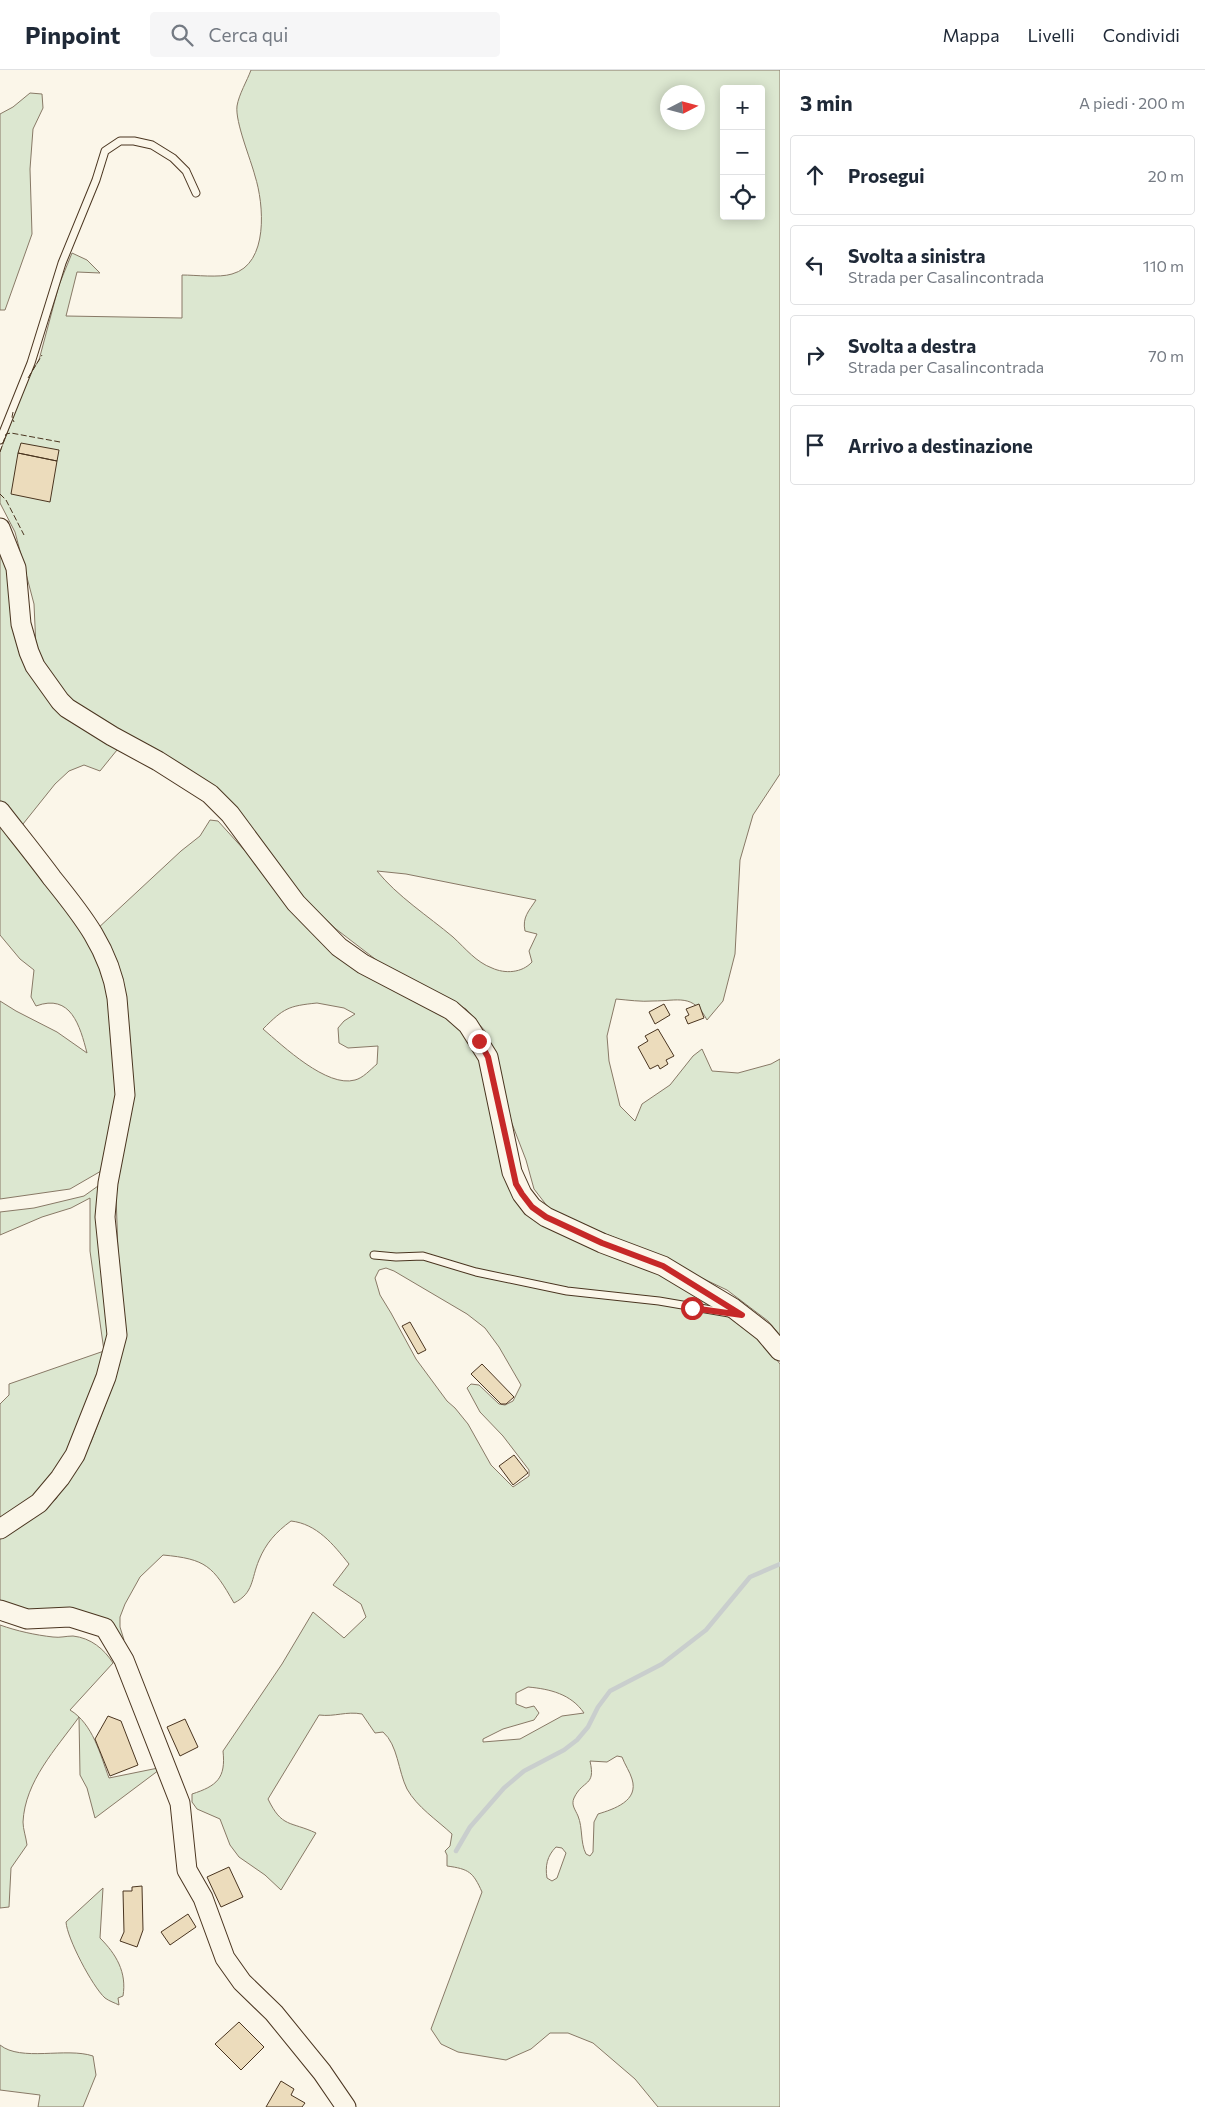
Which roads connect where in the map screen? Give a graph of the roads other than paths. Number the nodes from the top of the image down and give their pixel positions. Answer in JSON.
{"nodes":[{"id":1,"x":196,"y":193,"type":"dead end"},
{"id":2,"x":0,"y":440,"type":"edge"},
{"id":3,"x":0,"y":528,"type":"edge"},
{"id":4,"x":0,"y":811,"type":"edge"},
{"id":5,"x":374,"y":1255,"type":"dead end"},
{"id":6,"x":742,"y":1315,"type":"junction"},
{"id":7,"x":780,"y":1351,"type":"edge"},
{"id":8,"x":0,"y":1529,"type":"edge"},
{"id":9,"x":0,"y":1610,"type":"edge"},
{"id":10,"x":346,"y":2107,"type":"edge"}],
"edges":[{"from":1,"to":2,"type":"lane"},
{"from":3,"to":6,"type":"street"},
{"from":4,"to":8,"type":"street"},
{"from":5,"to":6,"type":"lane"},
{"from":6,"to":7,"type":"street"},
{"from":9,"to":10,"type":"street"}]}
